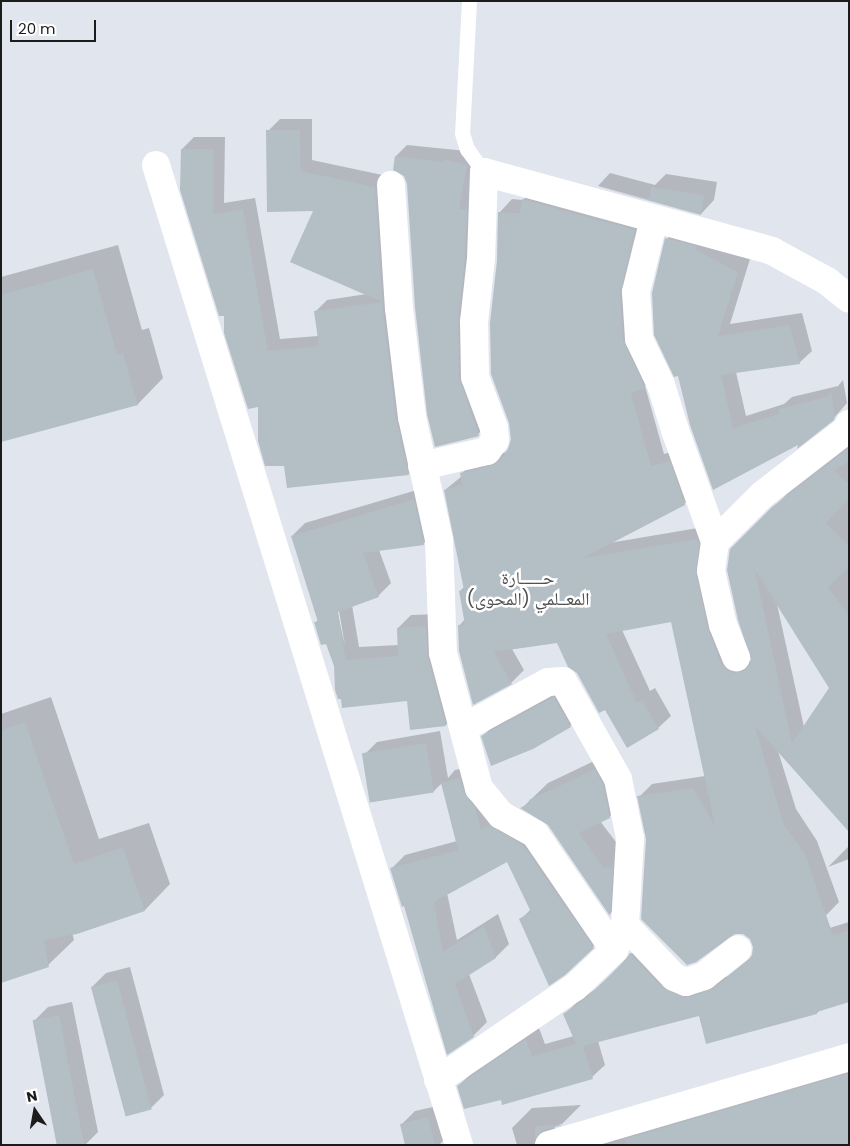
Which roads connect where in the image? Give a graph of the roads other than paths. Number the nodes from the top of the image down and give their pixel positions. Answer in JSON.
{"nodes":[{"id":1,"x":469,"y":1,"type":"edge"},
{"id":2,"x":156,"y":165,"type":"dead end"},
{"id":3,"x":484,"y":172,"type":"junction"},
{"id":4,"x":390,"y":184,"type":"dead end"},
{"id":5,"x":654,"y":219,"type":"junction"},
{"id":6,"x":849,"y":299,"type":"edge"},
{"id":7,"x":848,"y":430,"type":"edge"},
{"id":8,"x":422,"y":466,"type":"junction"},
{"id":9,"x":715,"y":542,"type":"junction"},
{"id":10,"x":736,"y":658,"type":"dead end"},
{"id":11,"x":465,"y":727,"type":"junction"},
{"id":12,"x":620,"y":938,"type":"junction"},
{"id":13,"x":738,"y":949,"type":"dead end"},
{"id":14,"x":849,"y":1057,"type":"edge"},
{"id":15,"x":438,"y":1080,"type":"junction"},
{"id":16,"x":458,"y":1145,"type":"edge"},
{"id":17,"x":549,"y":1145,"type":"edge"}],
"edges":[{"from":1,"to":3,"type":"lane"},
{"from":2,"to":15,"type":"street"},
{"from":3,"to":5,"type":"street"},
{"from":3,"to":8,"type":"street"},
{"from":4,"to":8,"type":"street"},
{"from":5,"to":6,"type":"street"},
{"from":5,"to":9,"type":"street"},
{"from":7,"to":9,"type":"street"},
{"from":8,"to":11,"type":"street"},
{"from":9,"to":10,"type":"street"},
{"from":11,"to":12,"type":"street"},
{"from":11,"to":12,"type":"street"},
{"from":12,"to":13,"type":"street"},
{"from":12,"to":15,"type":"street"},
{"from":14,"to":17,"type":"street"},
{"from":15,"to":16,"type":"street"}]}
